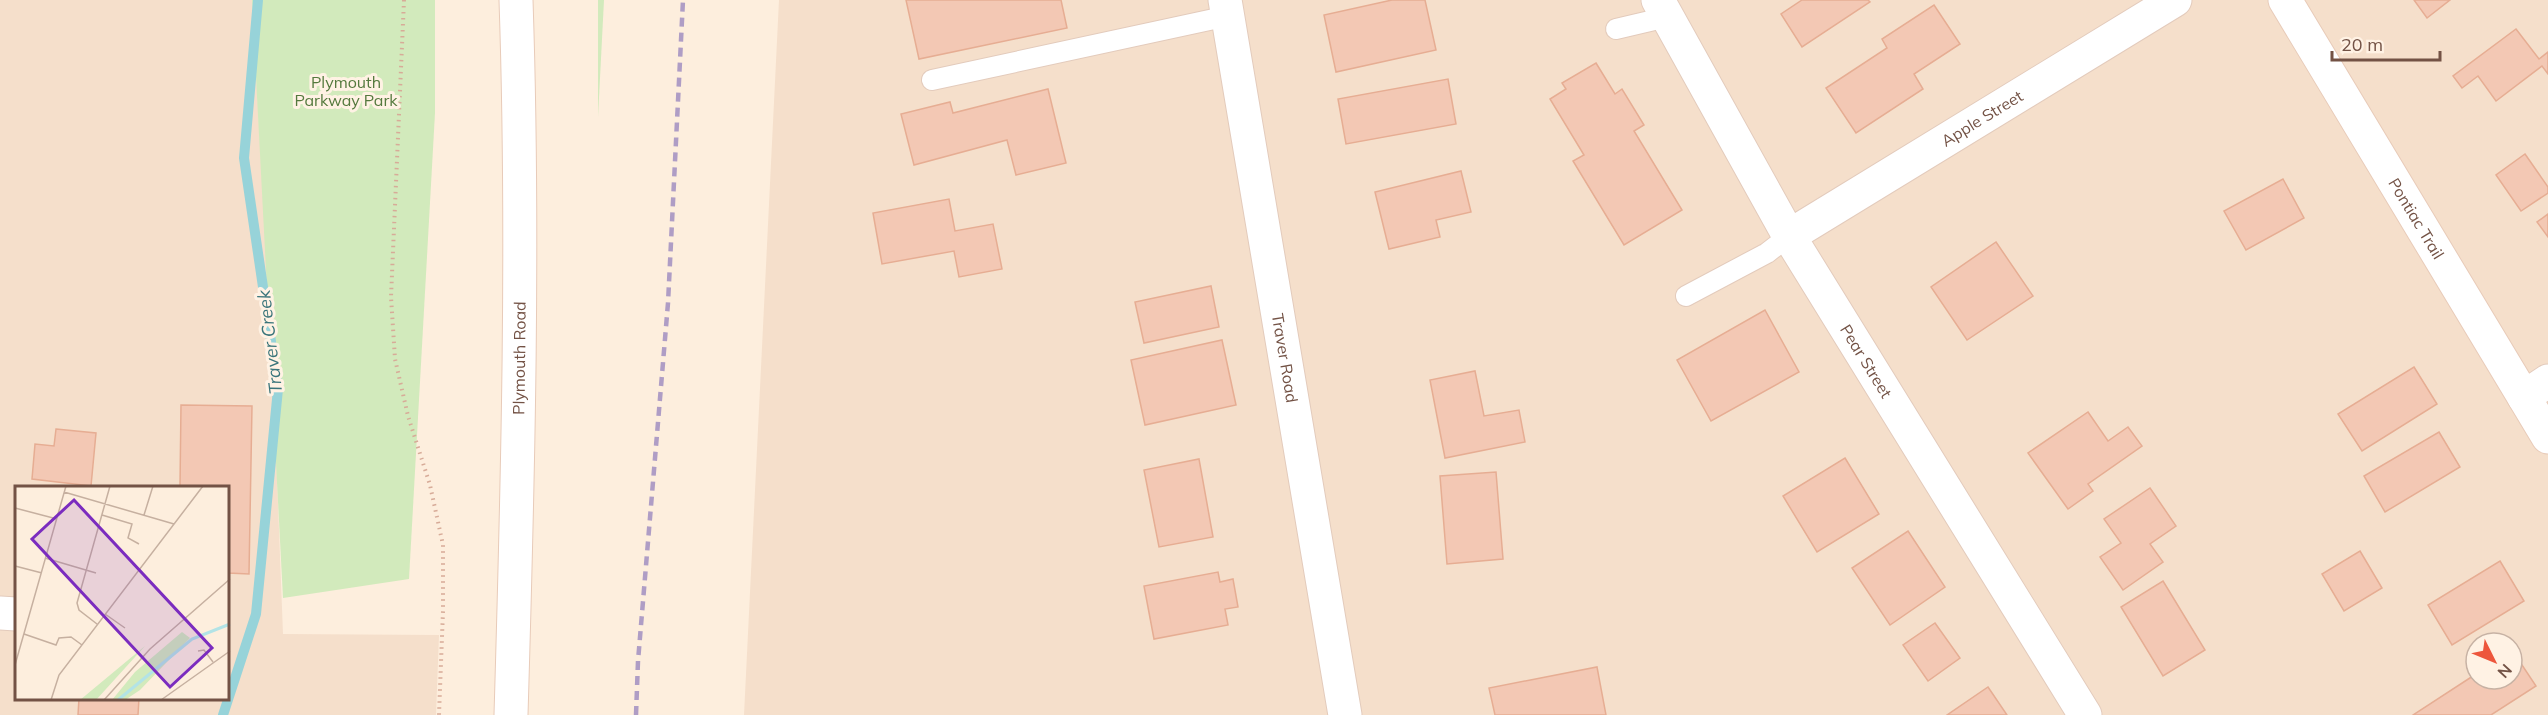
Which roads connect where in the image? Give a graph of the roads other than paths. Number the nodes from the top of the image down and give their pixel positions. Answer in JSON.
{"nodes":[{"id":1,"x":516,"y":0,"type":"edge"},
{"id":2,"x":2175,"y":0,"type":"edge"},
{"id":3,"x":2285,"y":0,"type":"edge"},
{"id":4,"x":1227,"y":8,"type":"edge"},
{"id":5,"x":1663,"y":8,"type":"edge"},
{"id":6,"x":1616,"y":29,"type":"dead end"},
{"id":7,"x":932,"y":80,"type":"dead end"},
{"id":8,"x":1789,"y":236,"type":"junction"},
{"id":9,"x":1686,"y":296,"type":"dead end"},
{"id":10,"x":2536,"y":389,"type":"edge"},
{"id":11,"x":2548,"y":437,"type":"edge"},
{"id":12,"x":0,"y":613,"type":"edge"},
{"id":13,"x":15,"y":614,"type":"edge"},
{"id":14,"x":511,"y":715,"type":"edge"},
{"id":15,"x":1345,"y":715,"type":"edge"},
{"id":16,"x":2085,"y":715,"type":"edge"}],
"edges":[{"from":1,"to":14,"type":"street","name":"Plymouth Road"},
{"from":2,"to":8,"type":"street","name":"Apple Street"},
{"from":3,"to":10,"type":"street","name":"Pontiac Trail"},
{"from":4,"to":7,"type":"lane"},
{"from":4,"to":15,"type":"street","name":"Traver Road"},
{"from":5,"to":6,"type":"lane"},
{"from":5,"to":8,"type":"street","name":"Pear Street"},
{"from":8,"to":9,"type":"lane"},
{"from":8,"to":16,"type":"street","name":"Pear Street"},
{"from":10,"to":11,"type":"street","name":"Pontiac Trail"},
{"from":12,"to":13,"type":"street"}]}
